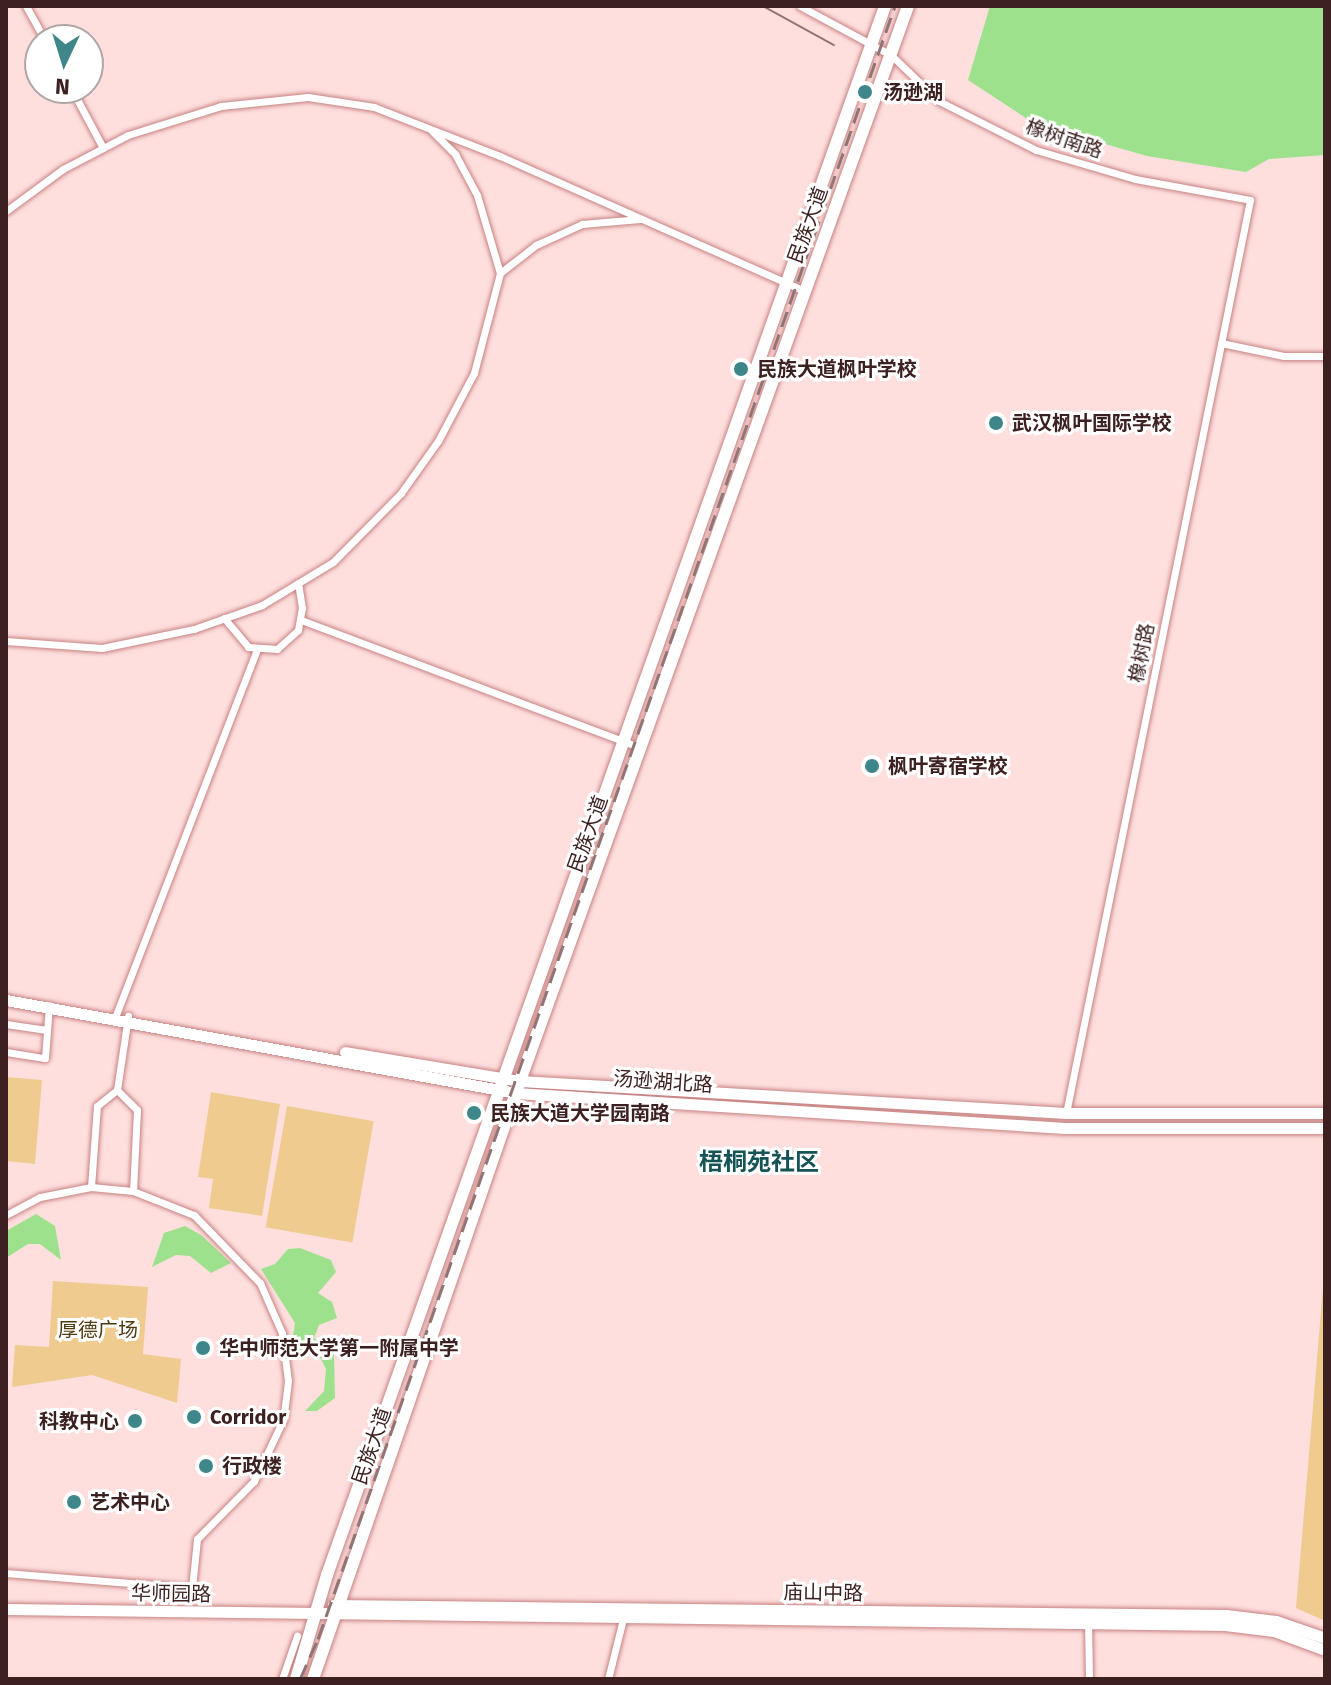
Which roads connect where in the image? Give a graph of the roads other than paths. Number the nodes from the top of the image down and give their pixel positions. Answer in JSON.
{"nodes":[{"id":1,"x":26,"y":6,"type":"edge"},
{"id":2,"x":800,"y":6,"type":"edge"},
{"id":3,"x":885,"y":6,"type":"edge"},
{"id":4,"x":908,"y":6,"type":"edge"},
{"id":5,"x":36,"y":24,"type":"edge"},
{"id":6,"x":871,"y":45,"type":"junction"},
{"id":7,"x":891,"y":55,"type":"junction"},
{"id":8,"x":80,"y":104,"type":"edge"},
{"id":9,"x":431,"y":129,"type":"junction"},
{"id":10,"x":103,"y":148,"type":"junction"},
{"id":11,"x":1250,"y":200,"type":"joint"},
{"id":12,"x":6,"y":211,"type":"edge"},
{"id":13,"x":642,"y":219,"type":"junction"},
{"id":14,"x":500,"y":273,"type":"junction"},
{"id":15,"x":787,"y":283,"type":"junction"},
{"id":16,"x":805,"y":291,"type":"junction"},
{"id":17,"x":1221,"y":343,"type":"junction"},
{"id":18,"x":1325,"y":356,"type":"edge"},
{"id":19,"x":298,"y":583,"type":"junction"},
{"id":20,"x":224,"y":618,"type":"junction"},
{"id":21,"x":301,"y":620,"type":"junction"},
{"id":22,"x":6,"y":641,"type":"edge"},
{"id":23,"x":257,"y":650,"type":"junction"},
{"id":24,"x":622,"y":741,"type":"junction"},
{"id":25,"x":641,"y":748,"type":"junction"},
{"id":26,"x":6,"y":997,"type":"edge"},
{"id":27,"x":49,"y":1006,"type":"junction"},
{"id":28,"x":114,"y":1017,"type":"junction"},
{"id":29,"x":128,"y":1019,"type":"junction"},
{"id":30,"x":6,"y":1024,"type":"edge"},
{"id":31,"x":47,"y":1030,"type":"junction"},
{"id":32,"x":6,"y":1052,"type":"edge"},
{"id":33,"x":502,"y":1083,"type":"junction"},
{"id":34,"x":518,"y":1087,"type":"junction"},
{"id":35,"x":117,"y":1090,"type":"junction"},
{"id":36,"x":1066,"y":1113,"type":"junction"},
{"id":37,"x":1325,"y":1113,"type":"edge"},
{"id":38,"x":1325,"y":1128,"type":"edge"},
{"id":39,"x":91,"y":1187,"type":"junction"},
{"id":40,"x":133,"y":1191,"type":"junction"},
{"id":41,"x":6,"y":1215,"type":"edge"},
{"id":42,"x":6,"y":1573,"type":"edge"},
{"id":43,"x":6,"y":1609,"type":"edge"},
{"id":44,"x":337,"y":1609,"type":"junction"},
{"id":45,"x":318,"y":1611,"type":"junction"},
{"id":46,"x":624,"y":1613,"type":"junction"},
{"id":47,"x":1088,"y":1619,"type":"junction"},
{"id":48,"x":297,"y":1636,"type":"dead end"},
{"id":49,"x":1325,"y":1638,"type":"edge"},
{"id":50,"x":1325,"y":1650,"type":"edge"},
{"id":51,"x":282,"y":1679,"type":"edge"},
{"id":52,"x":296,"y":1679,"type":"edge"},
{"id":53,"x":313,"y":1679,"type":"edge"},
{"id":54,"x":608,"y":1679,"type":"edge"},
{"id":55,"x":1089,"y":1679,"type":"edge"}],
"edges":[{"from":1,"to":5,"type":"street"},
{"from":2,"to":6,"type":"street","name":"橡树南路"},
{"from":3,"to":6,"type":"main road","name":"民族大道"},
{"from":4,"to":7,"type":"main road","name":"民族大道"},
{"from":6,"to":7,"type":"street","name":"橡树南路"},
{"from":6,"to":15,"type":"main road","name":"民族大道"},
{"from":7,"to":11,"type":"street","name":"橡树南路"},
{"from":7,"to":16,"type":"main road","name":"民族大道"},
{"from":8,"to":10,"type":"street"},
{"from":9,"to":10,"type":"street"},
{"from":9,"to":13,"type":"street"},
{"from":9,"to":14,"type":"street"},
{"from":10,"to":12,"type":"street"},
{"from":11,"to":17,"type":"street","name":"橡树路"},
{"from":13,"to":14,"type":"street"},
{"from":13,"to":15,"type":"street"},
{"from":14,"to":19,"type":"street"},
{"from":15,"to":16,"type":"street"},
{"from":15,"to":24,"type":"main road","name":"民族大道"},
{"from":16,"to":25,"type":"main road","name":"民族大道"},
{"from":17,"to":18,"type":"street"},
{"from":17,"to":36,"type":"street","name":"橡树路"},
{"from":19,"to":20,"type":"street"},
{"from":19,"to":21,"type":"street"},
{"from":20,"to":22,"type":"street"},
{"from":20,"to":23,"type":"street"},
{"from":21,"to":23,"type":"street"},
{"from":21,"to":24,"type":"street"},
{"from":23,"to":28,"type":"street"},
{"from":24,"to":25,"type":"street"},
{"from":24,"to":33,"type":"main road","name":"民族大道"},
{"from":25,"to":34,"type":"main road","name":"民族大道"},
{"from":26,"to":27,"type":"street","name":"汤逊湖北路"},
{"from":27,"to":28,"type":"street","name":"汤逊湖北路"},
{"from":27,"to":31,"type":"street"},
{"from":28,"to":29,"type":"street","name":"汤逊湖北路"},
{"from":29,"to":33,"type":"street","name":"汤逊湖北路"},
{"from":29,"to":35,"type":"street"},
{"from":30,"to":31,"type":"street"},
{"from":31,"to":32,"type":"street"},
{"from":33,"to":34,"type":"street","name":"汤逊湖北路"},
{"from":33,"to":45,"type":"main road","name":"民族大道"},
{"from":34,"to":36,"type":"street","name":"汤逊湖北路"},
{"from":34,"to":38,"type":"street","name":"汤逊湖北路"},
{"from":34,"to":44,"type":"main road","name":"民族大道"},
{"from":35,"to":39,"type":"street"},
{"from":35,"to":40,"type":"street"},
{"from":36,"to":37,"type":"street","name":"汤逊湖北路"},
{"from":39,"to":40,"type":"street"},
{"from":39,"to":41,"type":"street"},
{"from":40,"to":42,"type":"street"},
{"from":43,"to":45,"type":"street","name":"华师园路"},
{"from":44,"to":45,"type":"street","name":"华师园路"},
{"from":44,"to":46,"type":"street","name":"庙山中路"},
{"from":44,"to":53,"type":"main road","name":"民族大道"},
{"from":45,"to":52,"type":"main road","name":"民族大道"},
{"from":46,"to":47,"type":"street","name":"庙山中路"},
{"from":46,"to":54,"type":"street"},
{"from":47,"to":49,"type":"street","name":"庙山中路"},
{"from":47,"to":50,"type":"street","name":"庙山中路"},
{"from":47,"to":55,"type":"street"},
{"from":48,"to":51,"type":"street"}]}
